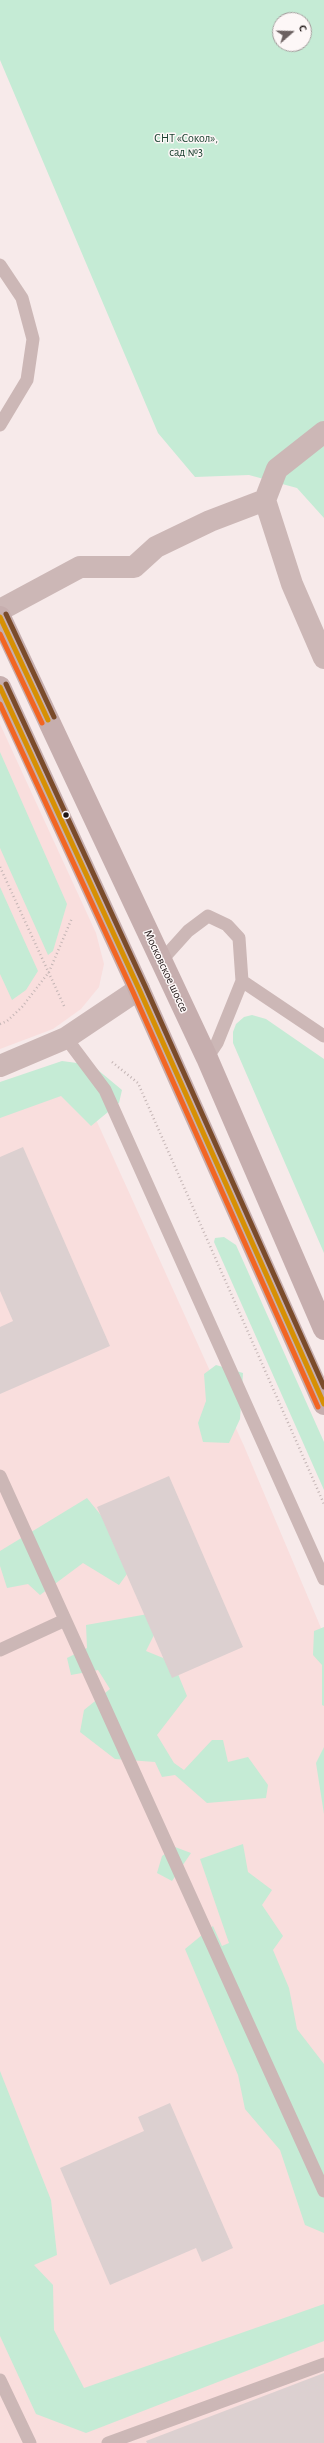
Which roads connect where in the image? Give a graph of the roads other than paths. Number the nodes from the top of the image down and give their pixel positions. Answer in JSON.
{"nodes":[{"id":1,"x":0,"y":265,"type":"edge"},
{"id":2,"x":0,"y":425,"type":"edge"},
{"id":3,"x":321,"y":433,"type":"edge"},
{"id":4,"x":265,"y":500,"type":"junction"},
{"id":5,"x":0,"y":610,"type":"edge"},
{"id":6,"x":0,"y":616,"type":"edge"},
{"id":7,"x":324,"y":658,"type":"edge"},
{"id":8,"x":0,"y":687,"type":"edge"},
{"id":9,"x":161,"y":960,"type":"junction"},
{"id":10,"x":242,"y":980,"type":"junction"},
{"id":11,"x":139,"y":989,"type":"junction"},
{"id":12,"x":324,"y":1036,"type":"edge"},
{"id":13,"x":66,"y":1038,"type":"junction"},
{"id":14,"x":207,"y":1058,"type":"junction"},
{"id":15,"x":0,"y":1066,"type":"edge"},
{"id":16,"x":324,"y":1329,"type":"edge"},
{"id":17,"x":324,"y":1404,"type":"edge"},
{"id":18,"x":0,"y":1476,"type":"edge"},
{"id":19,"x":4,"y":1495,"type":"edge"},
{"id":20,"x":324,"y":1579,"type":"edge"},
{"id":21,"x":65,"y":1620,"type":"junction"},
{"id":22,"x":0,"y":1650,"type":"edge"},
{"id":23,"x":324,"y":2190,"type":"edge"},
{"id":24,"x":324,"y":2364,"type":"edge"},
{"id":25,"x":0,"y":2380,"type":"edge"},
{"id":26,"x":30,"y":2443,"type":"edge"},
{"id":27,"x":108,"y":2443,"type":"edge"}],
"edges":[{"from":1,"to":2,"type":"lane"},
{"from":3,"to":4,"type":"street"},
{"from":4,"to":5,"type":"street"},
{"from":4,"to":7,"type":"street"},
{"from":6,"to":9,"type":"main road","name":"Московское шоссе"},
{"from":8,"to":11,"type":"main road"},
{"from":9,"to":10,"type":"lane"},
{"from":9,"to":11,"type":"main road"},
{"from":9,"to":14,"type":"main road","name":"Московское шоссе"},
{"from":10,"to":12,"type":"lane"},
{"from":10,"to":14,"type":"lane"},
{"from":11,"to":13,"type":"street"},
{"from":11,"to":17,"type":"main road"},
{"from":13,"to":15,"type":"street"},
{"from":13,"to":20,"type":"lane"},
{"from":14,"to":16,"type":"main road","name":"Московское шоссе"},
{"from":18,"to":19,"type":"lane"},
{"from":19,"to":21,"type":"lane"},
{"from":21,"to":22,"type":"lane"},
{"from":21,"to":23,"type":"lane"},
{"from":24,"to":27,"type":"lane"},
{"from":25,"to":26,"type":"lane"}]}
